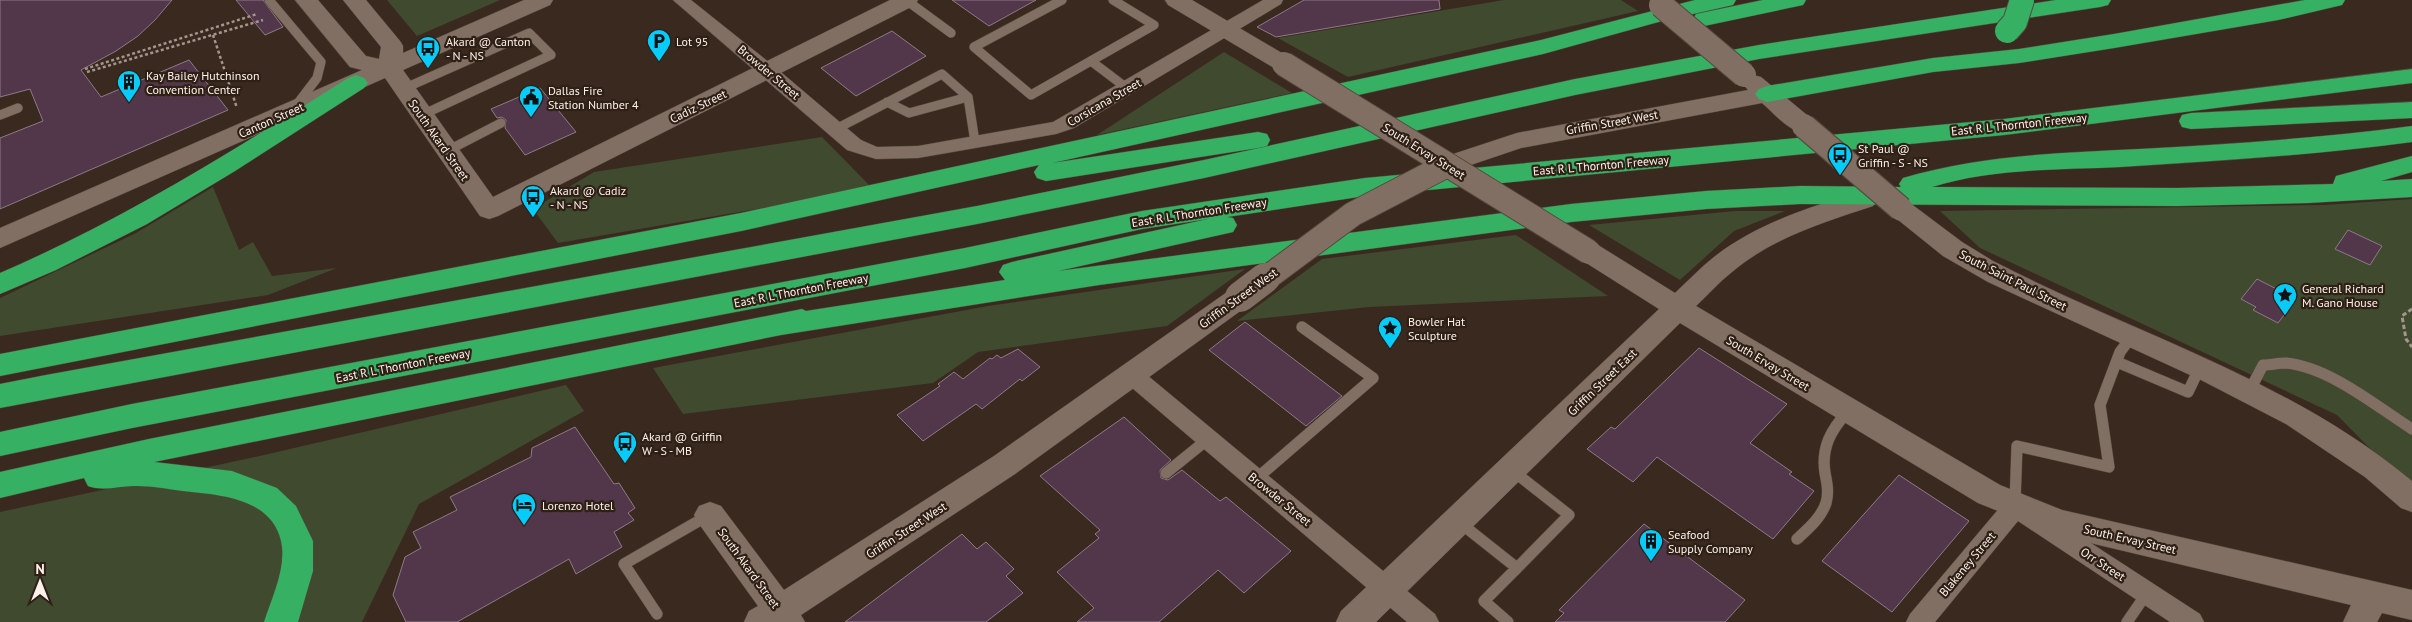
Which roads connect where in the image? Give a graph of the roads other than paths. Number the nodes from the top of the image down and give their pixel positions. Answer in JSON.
{"nodes":[{"id":1,"x":269,"y":0,"type":"edge"},
{"id":2,"x":306,"y":0,"type":"edge"},
{"id":3,"x":354,"y":0,"type":"edge"},
{"id":4,"x":542,"y":0,"type":"edge"},
{"id":5,"x":683,"y":0,"type":"edge"},
{"id":6,"x":906,"y":0,"type":"edge"},
{"id":7,"x":1062,"y":0,"type":"edge"},
{"id":8,"x":1113,"y":0,"type":"edge"},
{"id":9,"x":1176,"y":0,"type":"edge"},
{"id":10,"x":1275,"y":0,"type":"edge"},
{"id":11,"x":1725,"y":0,"type":"edge"},
{"id":12,"x":1794,"y":0,"type":"edge"},
{"id":13,"x":2022,"y":0,"type":"edge"},
{"id":14,"x":2044,"y":0,"type":"edge"},
{"id":15,"x":2100,"y":0,"type":"edge"},
{"id":16,"x":2334,"y":0,"type":"edge"},
{"id":17,"x":1658,"y":3,"type":"edge"},
{"id":18,"x":1906,"y":28,"type":"junction"},
{"id":19,"x":1226,"y":30,"type":"junction"},
{"id":20,"x":951,"y":33,"type":"dead end"},
{"id":21,"x":1543,"y":47,"type":"junction"},
{"id":22,"x":1091,"y":61,"type":"junction"},
{"id":23,"x":1933,"y":65,"type":"junction"},
{"id":24,"x":769,"y":71,"type":"junction"},
{"id":25,"x":2412,"y":76,"type":"edge"},
{"id":26,"x":396,"y":79,"type":"junction"},
{"id":27,"x":356,"y":82,"type":"junction"},
{"id":28,"x":1575,"y":87,"type":"junction"},
{"id":29,"x":1128,"y":89,"type":"junction"},
{"id":30,"x":1767,"y":94,"type":"junction"},
{"id":31,"x":968,"y":97,"type":"junction"},
{"id":32,"x":887,"y":102,"type":"junction"},
{"id":33,"x":18,"y":108,"type":"dead end"},
{"id":34,"x":2412,"y":110,"type":"edge"},
{"id":35,"x":290,"y":112,"type":"junction"},
{"id":36,"x":0,"y":115,"type":"edge"},
{"id":37,"x":422,"y":115,"type":"junction"},
{"id":38,"x":501,"y":123,"type":"dead end"},
{"id":39,"x":2004,"y":127,"type":"junction"},
{"id":40,"x":836,"y":129,"type":"junction"},
{"id":41,"x":2412,"y":134,"type":"edge"},
{"id":42,"x":975,"y":142,"type":"junction"},
{"id":43,"x":854,"y":145,"type":"joint"},
{"id":44,"x":448,"y":151,"type":"junction"},
{"id":45,"x":2412,"y":164,"type":"edge"},
{"id":46,"x":1447,"y":165,"type":"junction"},
{"id":47,"x":1365,"y":187,"type":"junction"},
{"id":48,"x":2412,"y":188,"type":"edge"},
{"id":49,"x":2308,"y":194,"type":"junction"},
{"id":50,"x":1892,"y":201,"type":"junction"},
{"id":51,"x":489,"y":210,"type":"joint"},
{"id":52,"x":741,"y":222,"type":"junction"},
{"id":53,"x":0,"y":239,"type":"edge"},
{"id":54,"x":0,"y":284,"type":"edge"},
{"id":55,"x":1678,"y":309,"type":"junction"},
{"id":56,"x":783,"y":324,"type":"junction"},
{"id":57,"x":1302,"y":327,"type":"dead end"},
{"id":58,"x":2132,"y":336,"type":"junction"},
{"id":59,"x":2117,"y":362,"type":"junction"},
{"id":60,"x":0,"y":365,"type":"edge"},
{"id":61,"x":2200,"y":366,"type":"junction"},
{"id":62,"x":1133,"y":376,"type":"junction"},
{"id":63,"x":2250,"y":390,"type":"junction"},
{"id":64,"x":0,"y":396,"type":"edge"},
{"id":65,"x":1849,"y":411,"type":"junction"},
{"id":66,"x":2412,"y":429,"type":"edge"},
{"id":67,"x":1208,"y":439,"type":"junction"},
{"id":68,"x":0,"y":444,"type":"edge"},
{"id":69,"x":1510,"y":469,"type":"junction"},
{"id":70,"x":1166,"y":473,"type":"dead end"},
{"id":71,"x":1256,"y":479,"type":"junction"},
{"id":72,"x":0,"y":486,"type":"edge"},
{"id":73,"x":2412,"y":499,"type":"edge"},
{"id":74,"x":2015,"y":506,"type":"junction"},
{"id":75,"x":710,"y":515,"type":"joint"},
{"id":76,"x":1458,"y":520,"type":"junction"},
{"id":77,"x":1797,"y":539,"type":"dead end"},
{"id":78,"x":1517,"y":568,"type":"junction"},
{"id":79,"x":1389,"y":589,"type":"junction"},
{"id":80,"x":2147,"y":592,"type":"junction"},
{"id":81,"x":2412,"y":605,"type":"edge"},
{"id":82,"x":2366,"y":609,"type":"edge"},
{"id":83,"x":657,"y":614,"type":"dead end"},
{"id":84,"x":776,"y":618,"type":"edge"},
{"id":85,"x":2412,"y":620,"type":"edge"},
{"id":86,"x":280,"y":622,"type":"edge"},
{"id":87,"x":1353,"y":622,"type":"edge"},
{"id":88,"x":1426,"y":622,"type":"edge"},
{"id":89,"x":1508,"y":622,"type":"edge"},
{"id":90,"x":1920,"y":622,"type":"edge"},
{"id":91,"x":2127,"y":622,"type":"edge"},
{"id":92,"x":2191,"y":622,"type":"edge"}],
"edges":[{"from":1,"to":35,"type":"lane"},
{"from":2,"to":26,"type":"main road"},
{"from":3,"to":26,"type":"main road"},
{"from":4,"to":26,"type":"main road","name":"Canton Street"},
{"from":5,"to":24,"type":"street","name":"Browder Street"},
{"from":6,"to":20,"type":"lane"},
{"from":6,"to":24,"type":"main road","name":"Cadiz Street"},
{"from":7,"to":22,"type":"lane"},
{"from":8,"to":22,"type":"lane"},
{"from":9,"to":19,"type":"main road","name":"South Ervay Street"},
{"from":10,"to":19,"type":"street","name":"Corsicana Street"},
{"from":11,"to":21,"type":"highway"},
{"from":12,"to":21,"type":"highway"},
{"from":13,"to":23,"type":"highway","bridge":true},
{"from":14,"to":18,"type":"highway"},
{"from":15,"to":18,"type":"highway"},
{"from":16,"to":23,"type":"highway"},
{"from":17,"to":30,"type":"main road","name":"South Saint Paul Street","bridge":true},
{"from":18,"to":28,"type":"highway"},
{"from":19,"to":29,"type":"street","name":"Corsicana Street"},
{"from":19,"to":46,"type":"main road","name":"South Ervay Street","bridge":true},
{"from":21,"to":52,"type":"highway"},
{"from":22,"to":29,"type":"lane"},
{"from":23,"to":30,"type":"highway"},
{"from":24,"to":40,"type":"street","name":"Browder Street"},
{"from":24,"to":51,"type":"main road","name":"Cadiz Street"},
{"from":25,"to":39,"type":"highway","name":"East R L Thornton Freeway"},
{"from":26,"to":27,"type":"main road","name":"Canton Street"},
{"from":26,"to":37,"type":"main road","name":"South Akard Street"},
{"from":26,"to":37,"type":"lane"},
{"from":27,"to":35,"type":"main road","name":"Canton Street"},
{"from":27,"to":54,"type":"highway"},
{"from":28,"to":52,"type":"highway"},
{"from":28,"to":64,"type":"highway"},
{"from":29,"to":42,"type":"street","name":"Corsicana Street"},
{"from":30,"to":46,"type":"main road","name":"Griffin Street West"},
{"from":30,"to":50,"type":"main road","name":"South Saint Paul Street","bridge":true},
{"from":31,"to":32,"type":"lane"},
{"from":31,"to":32,"type":"lane"},
{"from":31,"to":42,"type":"lane"},
{"from":32,"to":40,"type":"lane"},
{"from":33,"to":36,"type":"lane"},
{"from":34,"to":39,"type":"highway"},
{"from":35,"to":53,"type":"main road","name":"Canton Street"},
{"from":37,"to":44,"type":"main road","name":"South Akard Street"},
{"from":38,"to":44,"type":"lane"},
{"from":39,"to":47,"type":"highway","name":"East R L Thornton Freeway"},
{"from":40,"to":43,"type":"street","name":"Browder Street"},
{"from":41,"to":50,"type":"highway"},
{"from":42,"to":43,"type":"street","name":"Corsicana Street"},
{"from":44,"to":51,"type":"main road","name":"South Akard Street"},
{"from":45,"to":49,"type":"highway"},
{"from":46,"to":55,"type":"main road","name":"South Ervay Street","bridge":true},
{"from":46,"to":62,"type":"main road","name":"Griffin Street West","bridge":true},
{"from":47,"to":56,"type":"highway"},
{"from":47,"to":68,"type":"highway","name":"East R L Thornton Freeway"},
{"from":48,"to":49,"type":"highway"},
{"from":49,"to":56,"type":"highway"},
{"from":50,"to":55,"type":"main road","name":"Griffin Street East"},
{"from":50,"to":58,"type":"main road","name":"South Saint Paul Street"},
{"from":52,"to":60,"type":"highway"},
{"from":55,"to":65,"type":"main road","name":"South Ervay Street"},
{"from":55,"to":69,"type":"main road","name":"Griffin Street East"},
{"from":56,"to":72,"type":"highway"},
{"from":57,"to":71,"type":"lane"},
{"from":58,"to":59,"type":"lane"},
{"from":58,"to":61,"type":"main road","name":"South Saint Paul Street"},
{"from":59,"to":61,"type":"lane"},
{"from":59,"to":74,"type":"lane"},
{"from":61,"to":63,"type":"main road","name":"South Saint Paul Street"},
{"from":62,"to":67,"type":"street","name":"Browder Street"},
{"from":62,"to":84,"type":"main road","name":"Griffin Street West"},
{"from":63,"to":66,"type":"lane"},
{"from":63,"to":73,"type":"main road","name":"South Saint Paul Street"},
{"from":65,"to":74,"type":"main road","name":"South Ervay Street"},
{"from":65,"to":77,"type":"lane"},
{"from":67,"to":70,"type":"lane"},
{"from":67,"to":71,"type":"street","name":"Browder Street"},
{"from":69,"to":76,"type":"main road","name":"Griffin Street East"},
{"from":69,"to":78,"type":"lane"},
{"from":71,"to":79,"type":"street","name":"Browder Street"},
{"from":72,"to":86,"type":"highway"},
{"from":74,"to":80,"type":"street","name":"Orr Street"},
{"from":74,"to":82,"type":"main road","name":"South Ervay Street"},
{"from":74,"to":90,"type":"street","name":"Blakeney Street"},
{"from":75,"to":83,"type":"lane"},
{"from":75,"to":84,"type":"main road","name":"South Akard Street"},
{"from":76,"to":78,"type":"lane"},
{"from":76,"to":79,"type":"main road","name":"Griffin Street East"},
{"from":78,"to":89,"type":"lane"},
{"from":79,"to":87,"type":"main road","name":"Griffin Street East"},
{"from":79,"to":88,"type":"street","name":"Browder Street"},
{"from":80,"to":91,"type":"lane"},
{"from":80,"to":92,"type":"street","name":"Orr Street"},
{"from":81,"to":82,"type":"main road","name":"South Ervay Street"},
{"from":82,"to":85,"type":"main road"}]}
